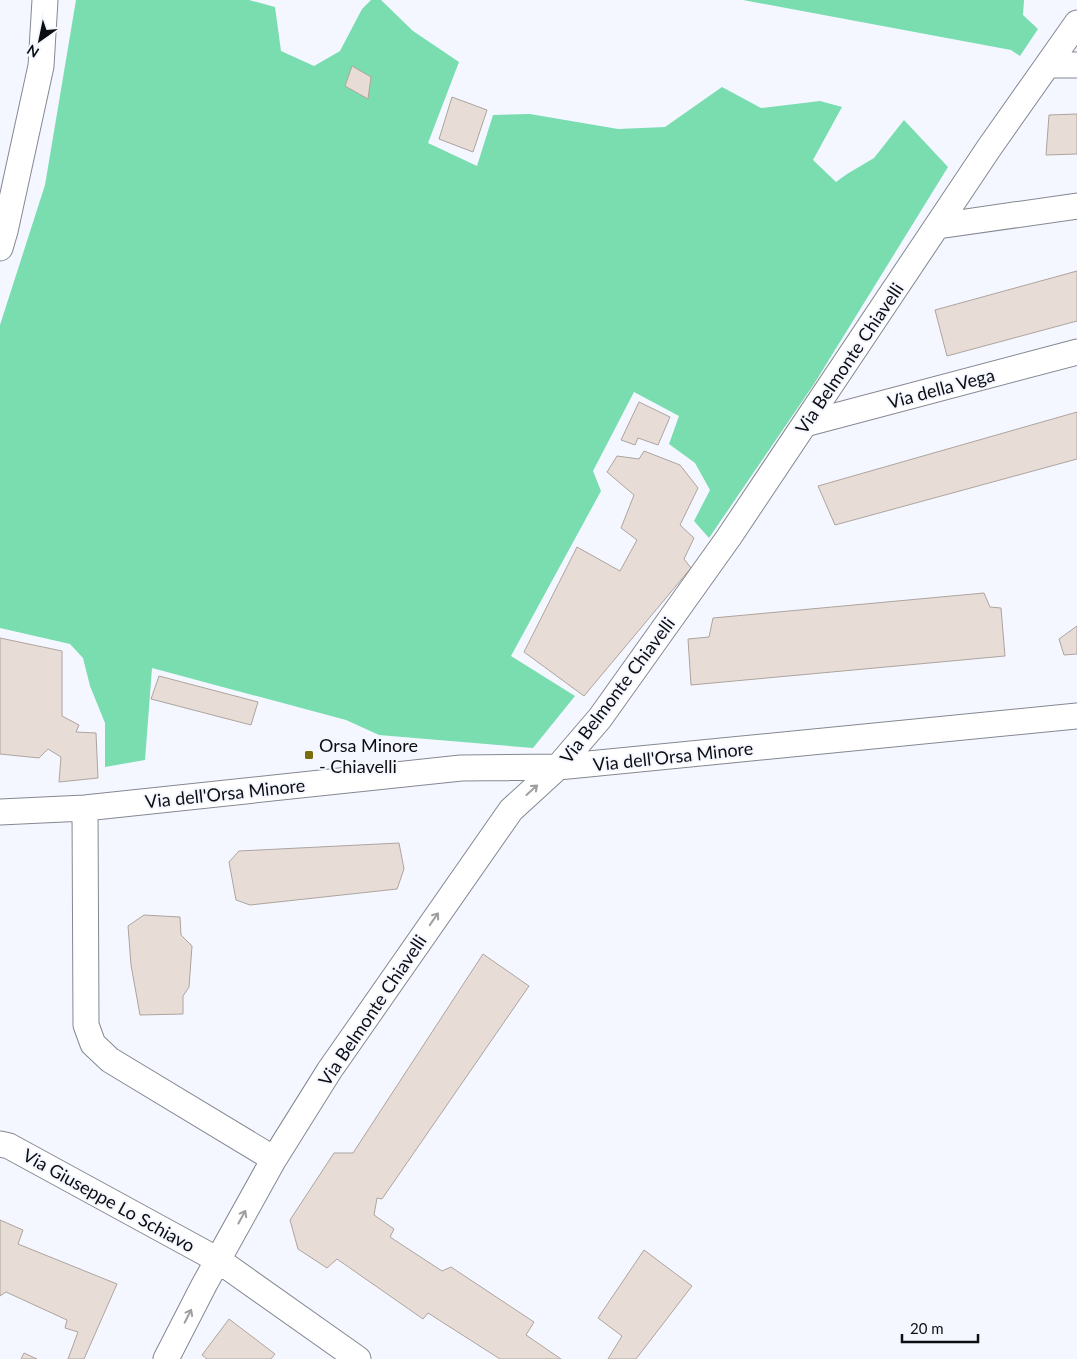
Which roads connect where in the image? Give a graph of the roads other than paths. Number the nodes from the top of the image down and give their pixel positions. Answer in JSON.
{"nodes":[{"id":1,"x":46,"y":0,"type":"edge"},
{"id":2,"x":1077,"y":23,"type":"edge"},
{"id":3,"x":1048,"y":65,"type":"junction"},
{"id":4,"x":1077,"y":65,"type":"edge"},
{"id":5,"x":1077,"y":206,"type":"edge"},
{"id":6,"x":938,"y":226,"type":"junction"},
{"id":7,"x":0,"y":248,"type":"edge"},
{"id":8,"x":1077,"y":352,"type":"edge"},
{"id":9,"x":805,"y":424,"type":"junction"},
{"id":10,"x":1077,"y":716,"type":"edge"},
{"id":11,"x":558,"y":767,"type":"junction"},
{"id":12,"x":85,"y":808,"type":"junction"},
{"id":13,"x":0,"y":812,"type":"edge"},
{"id":14,"x":0,"y":1144,"type":"edge"},
{"id":15,"x":274,"y":1159,"type":"junction"},
{"id":16,"x":218,"y":1260,"type":"junction"},
{"id":17,"x":166,"y":1359,"type":"edge"},
{"id":18,"x":358,"y":1359,"type":"edge"}],
"edges":[{"from":1,"to":7,"type":"street"},
{"from":2,"to":3,"type":"street","name":"Via Belmonte Chiavelli"},
{"from":3,"to":4,"type":"street"},
{"from":3,"to":6,"type":"street","name":"Via Belmonte Chiavelli"},
{"from":5,"to":6,"type":"street"},
{"from":6,"to":9,"type":"street","name":"Via Belmonte Chiavelli"},
{"from":8,"to":9,"type":"street","name":"Via della Vega"},
{"from":9,"to":11,"type":"street","name":"Via Belmonte Chiavelli"},
{"from":10,"to":11,"type":"street","name":"Via dell'Orsa Minore"},
{"from":11,"to":12,"type":"street","name":"Via dell'Orsa Minore"},
{"from":15,"to":11,"type":"street","name":"Via Belmonte Chiavelli","one_way":true},
{"from":12,"to":13,"type":"street","name":"Via dell'Orsa Minore"},
{"from":12,"to":15,"type":"street"},
{"from":14,"to":16,"type":"street","name":"Via Giuseppe Lo Schiavo"},
{"from":16,"to":15,"type":"street","name":"Via Belmonte Chiavelli","one_way":true},
{"from":17,"to":16,"type":"street","name":"Via Belmonte Chiavelli","one_way":true},
{"from":16,"to":18,"type":"street","name":"Via Giuseppe Lo Schiavo"}]}
